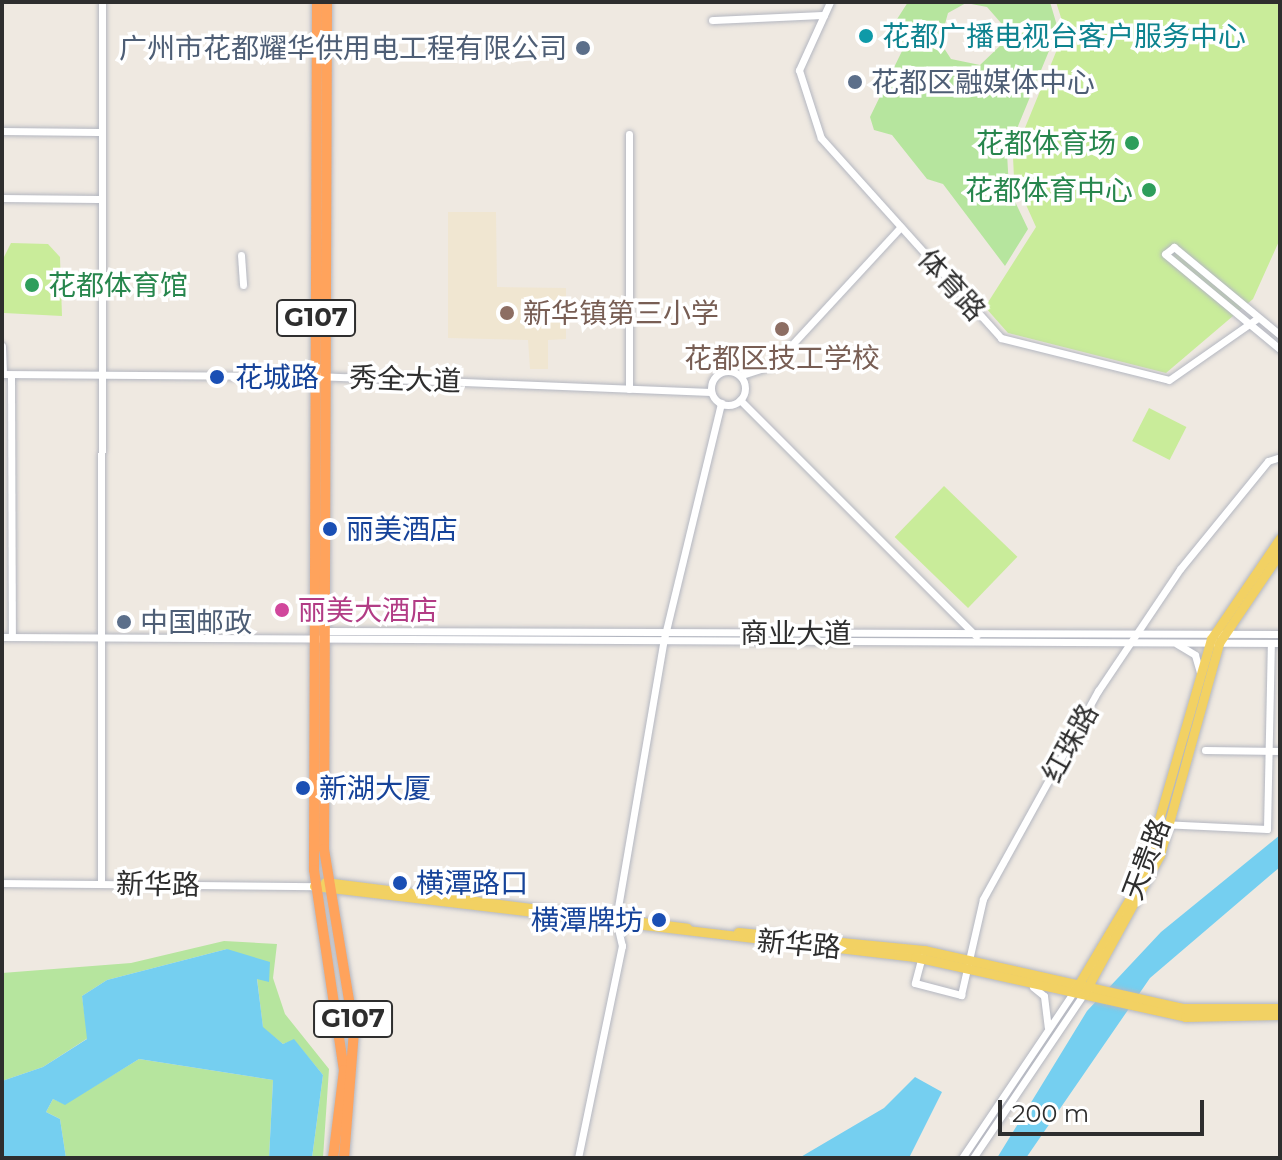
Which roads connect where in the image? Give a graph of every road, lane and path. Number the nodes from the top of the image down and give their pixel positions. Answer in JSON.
{"nodes":[{"id":1,"x":102,"y":2,"type":"edge"},
{"id":2,"x":317,"y":2,"type":"edge"},
{"id":3,"x":327,"y":2,"type":"edge"},
{"id":4,"x":823,"y":2,"type":"edge"},
{"id":5,"x":830,"y":2,"type":"edge"},
{"id":6,"x":824,"y":14,"type":"junction"},
{"id":7,"x":712,"y":20,"type":"dead end"},
{"id":8,"x":2,"y":131,"type":"edge"},
{"id":9,"x":98,"y":132,"type":"junction"},
{"id":10,"x":629,"y":134,"type":"dead end"},
{"id":11,"x":2,"y":198,"type":"edge"},
{"id":12,"x":98,"y":199,"type":"junction"},
{"id":13,"x":901,"y":227,"type":"junction"},
{"id":14,"x":241,"y":255,"type":"dead end"},
{"id":15,"x":243,"y":285,"type":"dead end"},
{"id":16,"x":1258,"y":318,"type":"junction"},
{"id":17,"x":1249,"y":325,"type":"junction"},
{"id":18,"x":1280,"y":335,"type":"edge"},
{"id":19,"x":2,"y":346,"type":"edge"},
{"id":20,"x":1280,"y":349,"type":"edge"},
{"id":21,"x":5,"y":374,"type":"edge"},
{"id":22,"x":101,"y":375,"type":"junction"},
{"id":23,"x":742,"y":375,"type":"junction"},
{"id":24,"x":320,"y":376,"type":"junction"},
{"id":25,"x":629,"y":389,"type":"junction"},
{"id":26,"x":711,"y":392,"type":"junction"},
{"id":27,"x":740,"y":400,"type":"junction"},
{"id":28,"x":721,"y":403,"type":"junction"},
{"id":29,"x":1280,"y":457,"type":"edge"},
{"id":30,"x":1280,"y":538,"type":"edge"},
{"id":31,"x":1280,"y":553,"type":"edge"},
{"id":32,"x":1238,"y":611,"type":"junction"},
{"id":33,"x":1134,"y":633,"type":"junction"},
{"id":34,"x":321,"y":634,"type":"junction"},
{"id":35,"x":974,"y":634,"type":"junction"},
{"id":36,"x":1257,"y":634,"type":"junction"},
{"id":37,"x":1280,"y":634,"type":"edge"},
{"id":38,"x":664,"y":635,"type":"junction"},
{"id":39,"x":2,"y":637,"type":"edge"},
{"id":40,"x":12,"y":637,"type":"junction"},
{"id":41,"x":103,"y":637,"type":"junction"},
{"id":42,"x":1217,"y":638,"type":"junction"},
{"id":43,"x":981,"y":641,"type":"junction"},
{"id":44,"x":1128,"y":642,"type":"junction"},
{"id":45,"x":1171,"y":642,"type":"junction"},
{"id":46,"x":1276,"y":643,"type":"edge"},
{"id":47,"x":1200,"y":673,"type":"junction"},
{"id":48,"x":1205,"y":750,"type":"dead end"},
{"id":49,"x":1269,"y":751,"type":"junction"},
{"id":50,"x":1280,"y":751,"type":"edge"},
{"id":51,"x":1165,"y":825,"type":"junction"},
{"id":52,"x":2,"y":883,"type":"edge"},
{"id":53,"x":101,"y":883,"type":"junction"},
{"id":54,"x":314,"y":886,"type":"junction"},
{"id":55,"x":328,"y":887,"type":"junction"},
{"id":56,"x":618,"y":923,"type":"junction"},
{"id":57,"x":923,"y":954,"type":"junction"},
{"id":58,"x":968,"y":963,"type":"junction"},
{"id":59,"x":1033,"y":987,"type":"junction"},
{"id":60,"x":1078,"y":993,"type":"junction"},
{"id":61,"x":1137,"y":1004,"type":"junction"},
{"id":62,"x":1280,"y":1008,"type":"edge"},
{"id":63,"x":1280,"y":1015,"type":"edge"},
{"id":64,"x":1048,"y":1030,"type":"junction"},
{"id":65,"x":343,"y":1158,"type":"edge"},
{"id":66,"x":578,"y":1158,"type":"edge"},
{"id":67,"x":962,"y":1158,"type":"edge"},
{"id":68,"x":973,"y":1158,"type":"edge"}],
"edges":[{"from":1,"to":9,"type":"street"},
{"from":2,"to":24,"type":"highway","number":"G107"},
{"from":3,"to":24,"type":"highway","number":"G107"},
{"from":4,"to":6,"type":"street"},
{"from":5,"to":6,"type":"street","name":"体育路"},
{"from":6,"to":7,"type":"street"},
{"from":6,"to":13,"type":"street","name":"体育路"},
{"from":8,"to":9,"type":"street"},
{"from":9,"to":12,"type":"street"},
{"from":10,"to":25,"type":"street"},
{"from":11,"to":12,"type":"street"},
{"from":12,"to":22,"type":"street"},
{"from":13,"to":17,"type":"street","name":"体育路"},
{"from":13,"to":23,"type":"street"},
{"from":14,"to":15,"type":"street"},
{"from":16,"to":17,"type":"street","name":"体育路"},
{"from":16,"to":17,"type":"street"},
{"from":16,"to":18,"type":"street"},
{"from":17,"to":20,"type":"street"},
{"from":19,"to":21,"type":"street"},
{"from":21,"to":22,"type":"street","name":"秀全大道"},
{"from":21,"to":40,"type":"street"},
{"from":22,"to":24,"type":"street","name":"秀全大道"},
{"from":22,"to":41,"type":"street"},
{"from":23,"to":26,"type":"street"},
{"from":23,"to":27,"type":"street"},
{"from":24,"to":25,"type":"street","name":"秀全大道"},
{"from":24,"to":34,"type":"highway","number":"G107"},
{"from":25,"to":26,"type":"street","name":"秀全大道"},
{"from":26,"to":28,"type":"street"},
{"from":27,"to":28,"type":"street"},
{"from":27,"to":35,"type":"street"},
{"from":28,"to":38,"type":"street"},
{"from":29,"to":33,"type":"street","name":"红珠路"},
{"from":30,"to":42,"type":"main road","name":"天贵路"},
{"from":31,"to":32,"type":"main road","name":"天贵路"},
{"from":32,"to":36,"type":"street"},
{"from":32,"to":42,"type":"main road","name":"天贵路"},
{"from":33,"to":35,"type":"street","name":"商业大道"},
{"from":33,"to":42,"type":"street","name":"商业大道"},
{"from":33,"to":44,"type":"street","name":"红珠路"},
{"from":34,"to":38,"type":"street","name":"商业大道"},
{"from":34,"to":41,"type":"street","name":"商业大道"},
{"from":34,"to":54,"type":"highway","number":"G107"},
{"from":34,"to":55,"type":"highway","number":"G107"},
{"from":35,"to":38,"type":"street","name":"商业大道"},
{"from":35,"to":43,"type":"street"},
{"from":36,"to":37,"type":"street","name":"商业大道"},
{"from":36,"to":42,"type":"street","name":"商业大道"},
{"from":38,"to":43,"type":"street","name":"商业大道"},
{"from":38,"to":56,"type":"street"},
{"from":39,"to":40,"type":"street","name":"商业大道"},
{"from":40,"to":41,"type":"street","name":"商业大道"},
{"from":41,"to":53,"type":"street"},
{"from":42,"to":45,"type":"street","name":"商业大道"},
{"from":42,"to":46,"type":"street","name":"商业大道"},
{"from":42,"to":47,"type":"main road","name":"天贵路"},
{"from":42,"to":51,"type":"main road","name":"天贵路"},
{"from":43,"to":44,"type":"street","name":"商业大道"},
{"from":44,"to":45,"type":"street","name":"商业大道"},
{"from":44,"to":58,"type":"street","name":"红珠路"},
{"from":45,"to":47,"type":"street"},
{"from":46,"to":49,"type":"street"},
{"from":47,"to":51,"type":"main road","name":"天贵路"},
{"from":48,"to":49,"type":"street"},
{"from":49,"to":50,"type":"street"},
{"from":49,"to":51,"type":"street"},
{"from":51,"to":60,"type":"main road","name":"天贵路"},
{"from":52,"to":53,"type":"street","name":"新华路"},
{"from":53,"to":54,"type":"street","name":"新华路"},
{"from":54,"to":55,"type":"main road","name":"新华路"},
{"from":54,"to":65,"type":"highway","number":"G107"},
{"from":55,"to":56,"type":"main road","name":"新华路"},
{"from":55,"to":65,"type":"highway","number":"G107"},
{"from":56,"to":57,"type":"main road","name":"新华路"},
{"from":56,"to":66,"type":"street"},
{"from":57,"to":58,"type":"main road","name":"新华路"},
{"from":57,"to":58,"type":"street","name":"红珠路"},
{"from":58,"to":59,"type":"main road","name":"新华路"},
{"from":58,"to":60,"type":"main road","name":"新华路"},
{"from":59,"to":60,"type":"main road","name":"新华路"},
{"from":59,"to":64,"type":"street"},
{"from":60,"to":61,"type":"main road","name":"新华路"},
{"from":60,"to":64,"type":"street","name":"天贵路"},
{"from":60,"to":68,"type":"street","name":"天贵路"},
{"from":61,"to":62,"type":"main road","name":"新华路"},
{"from":61,"to":63,"type":"main road","name":"新华路"},
{"from":64,"to":67,"type":"street","name":"天贵路"}]}
